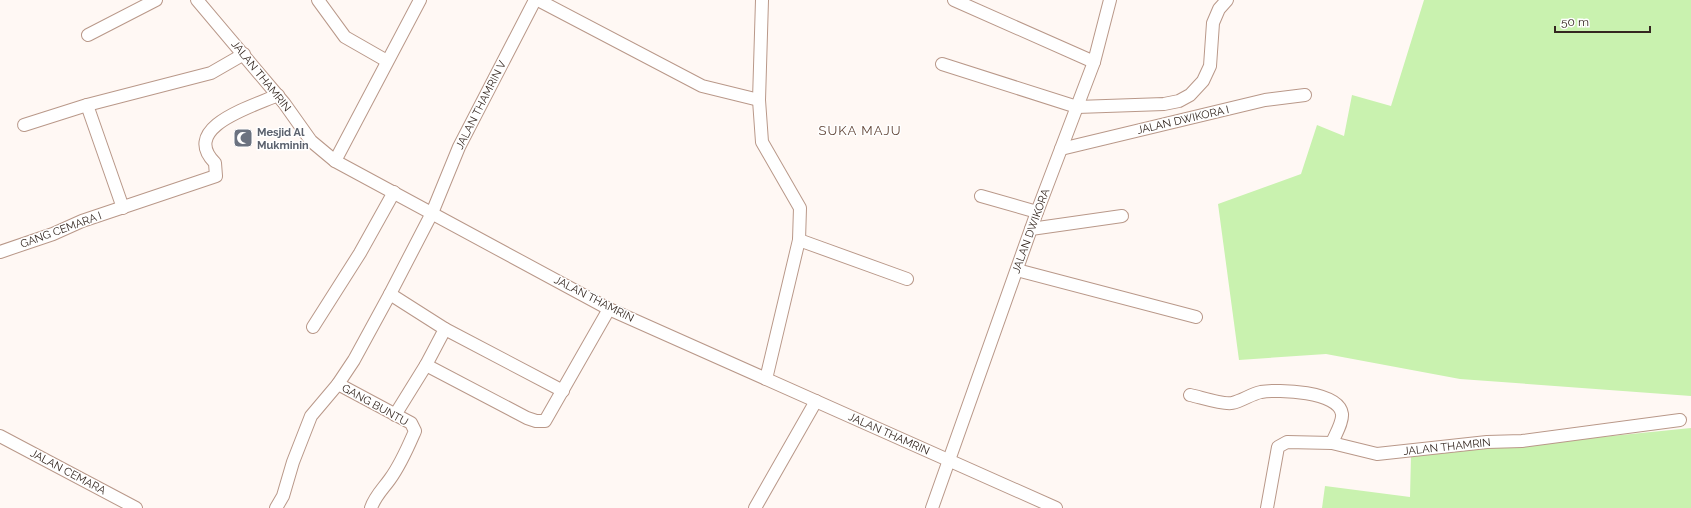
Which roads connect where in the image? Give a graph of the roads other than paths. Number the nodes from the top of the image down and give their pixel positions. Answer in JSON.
{"nodes":[{"id":1,"x":156,"y":0,"type":"edge"},
{"id":2,"x":197,"y":0,"type":"edge"},
{"id":3,"x":318,"y":0,"type":"edge"},
{"id":4,"x":420,"y":0,"type":"edge"},
{"id":5,"x":535,"y":0,"type":"edge"},
{"id":6,"x":538,"y":0,"type":"edge"},
{"id":7,"x":762,"y":0,"type":"edge"},
{"id":8,"x":954,"y":0,"type":"edge"},
{"id":9,"x":1110,"y":0,"type":"edge"},
{"id":10,"x":1227,"y":0,"type":"edge"},
{"id":11,"x":88,"y":35,"type":"dead end"},
{"id":12,"x":244,"y":54,"type":"junction"},
{"id":13,"x":387,"y":61,"type":"junction"},
{"id":14,"x":1094,"y":62,"type":"junction"},
{"id":15,"x":942,"y":64,"type":"dead end"},
{"id":16,"x":278,"y":95,"type":"junction"},
{"id":17,"x":1305,"y":95,"type":"dead end"},
{"id":18,"x":759,"y":100,"type":"junction"},
{"id":19,"x":87,"y":105,"type":"junction"},
{"id":20,"x":1077,"y":107,"type":"junction"},
{"id":21,"x":24,"y":125,"type":"dead end"},
{"id":22,"x":1061,"y":149,"type":"junction"},
{"id":23,"x":335,"y":162,"type":"junction"},
{"id":24,"x":394,"y":192,"type":"junction"},
{"id":25,"x":981,"y":196,"type":"dead end"},
{"id":26,"x":123,"y":208,"type":"junction"},
{"id":27,"x":1037,"y":212,"type":"junction"},
{"id":28,"x":432,"y":213,"type":"junction"},
{"id":29,"x":1122,"y":216,"type":"dead end"},
{"id":30,"x":1031,"y":229,"type":"junction"},
{"id":31,"x":799,"y":240,"type":"junction"},
{"id":32,"x":0,"y":252,"type":"edge"},
{"id":33,"x":1017,"y":270,"type":"junction"},
{"id":34,"x":907,"y":279,"type":"dead end"},
{"id":35,"x":390,"y":294,"type":"junction"},
{"id":36,"x":609,"y":309,"type":"junction"},
{"id":37,"x":1196,"y":317,"type":"dead end"},
{"id":38,"x":313,"y":327,"type":"dead end"},
{"id":39,"x":445,"y":329,"type":"junction"},
{"id":40,"x":426,"y":365,"type":"junction"},
{"id":41,"x":766,"y":379,"type":"junction"},
{"id":42,"x":338,"y":384,"type":"junction"},
{"id":43,"x":563,"y":391,"type":"junction"},
{"id":44,"x":1190,"y":395,"type":"dead end"},
{"id":45,"x":816,"y":401,"type":"junction"},
{"id":46,"x":395,"y":415,"type":"junction"},
{"id":47,"x":1680,"y":420,"type":"dead end"},
{"id":48,"x":0,"y":436,"type":"edge"},
{"id":49,"x":1332,"y":443,"type":"junction"},
{"id":50,"x":949,"y":460,"type":"junction"},
{"id":51,"x":136,"y":508,"type":"edge"},
{"id":52,"x":276,"y":508,"type":"edge"},
{"id":53,"x":371,"y":508,"type":"edge"},
{"id":54,"x":755,"y":508,"type":"edge"},
{"id":55,"x":932,"y":508,"type":"edge"},
{"id":56,"x":1056,"y":508,"type":"edge"},
{"id":57,"x":1267,"y":508,"type":"edge"}],
"edges":[{"from":1,"to":11,"type":"street"},
{"from":2,"to":12,"type":"street","name":"JALAN THAMRIN"},
{"from":3,"to":13,"type":"street"},
{"from":4,"to":13,"type":"street"},
{"from":5,"to":28,"type":"street","name":"JALAN THAMRIN V"},
{"from":6,"to":18,"type":"street"},
{"from":7,"to":18,"type":"street"},
{"from":8,"to":14,"type":"street"},
{"from":9,"to":14,"type":"street","name":"JALAN DWIKORA"},
{"from":10,"to":20,"type":"street"},
{"from":12,"to":16,"type":"street","name":"JALAN THAMRIN"},
{"from":12,"to":19,"type":"street"},
{"from":13,"to":23,"type":"street"},
{"from":14,"to":20,"type":"street","name":"JALAN DWIKORA"},
{"from":15,"to":20,"type":"street"},
{"from":16,"to":23,"type":"street","name":"JALAN THAMRIN"},
{"from":16,"to":26,"type":"street","name":"GANG CEMARA I"},
{"from":17,"to":22,"type":"street","name":"JALAN DWIKORA I"},
{"from":18,"to":31,"type":"street"},
{"from":19,"to":21,"type":"street"},
{"from":19,"to":26,"type":"street"},
{"from":20,"to":22,"type":"street","name":"JALAN DWIKORA"},
{"from":22,"to":27,"type":"street","name":"JALAN DWIKORA"},
{"from":23,"to":24,"type":"street","name":"JALAN THAMRIN"},
{"from":24,"to":28,"type":"street","name":"JALAN THAMRIN"},
{"from":24,"to":38,"type":"street"},
{"from":25,"to":27,"type":"street"},
{"from":26,"to":32,"type":"street","name":"GANG CEMARA I"},
{"from":27,"to":30,"type":"street","name":"JALAN DWIKORA"},
{"from":28,"to":35,"type":"street","name":"JALAN THAMRIN V"},
{"from":28,"to":36,"type":"street","name":"JALAN THAMRIN"},
{"from":29,"to":30,"type":"street"},
{"from":30,"to":33,"type":"street","name":"JALAN DWIKORA"},
{"from":31,"to":34,"type":"street"},
{"from":31,"to":41,"type":"street"},
{"from":33,"to":37,"type":"street"},
{"from":33,"to":50,"type":"street","name":"JALAN DWIKORA"},
{"from":35,"to":39,"type":"street"},
{"from":35,"to":42,"type":"street","name":"JALAN THAMRIN V"},
{"from":36,"to":41,"type":"street","name":"JALAN THAMRIN"},
{"from":36,"to":43,"type":"street"},
{"from":39,"to":40,"type":"street"},
{"from":39,"to":43,"type":"street"},
{"from":40,"to":43,"type":"street"},
{"from":40,"to":46,"type":"street"},
{"from":41,"to":45,"type":"street","name":"JALAN THAMRIN"},
{"from":42,"to":46,"type":"street","name":"GANG BUNTU"},
{"from":42,"to":52,"type":"street","name":"JALAN THAMRIN V"},
{"from":44,"to":49,"type":"street"},
{"from":45,"to":50,"type":"street","name":"JALAN THAMRIN"},
{"from":45,"to":54,"type":"street"},
{"from":46,"to":53,"type":"street","name":"GANG BUNTU"},
{"from":47,"to":49,"type":"street","name":"JALAN THAMRIN"},
{"from":48,"to":51,"type":"street","name":"JALAN CEMARA"},
{"from":49,"to":57,"type":"street","name":"JALAN THAMRIN"},
{"from":50,"to":55,"type":"street"},
{"from":50,"to":56,"type":"street","name":"JALAN THAMRIN"}]}
